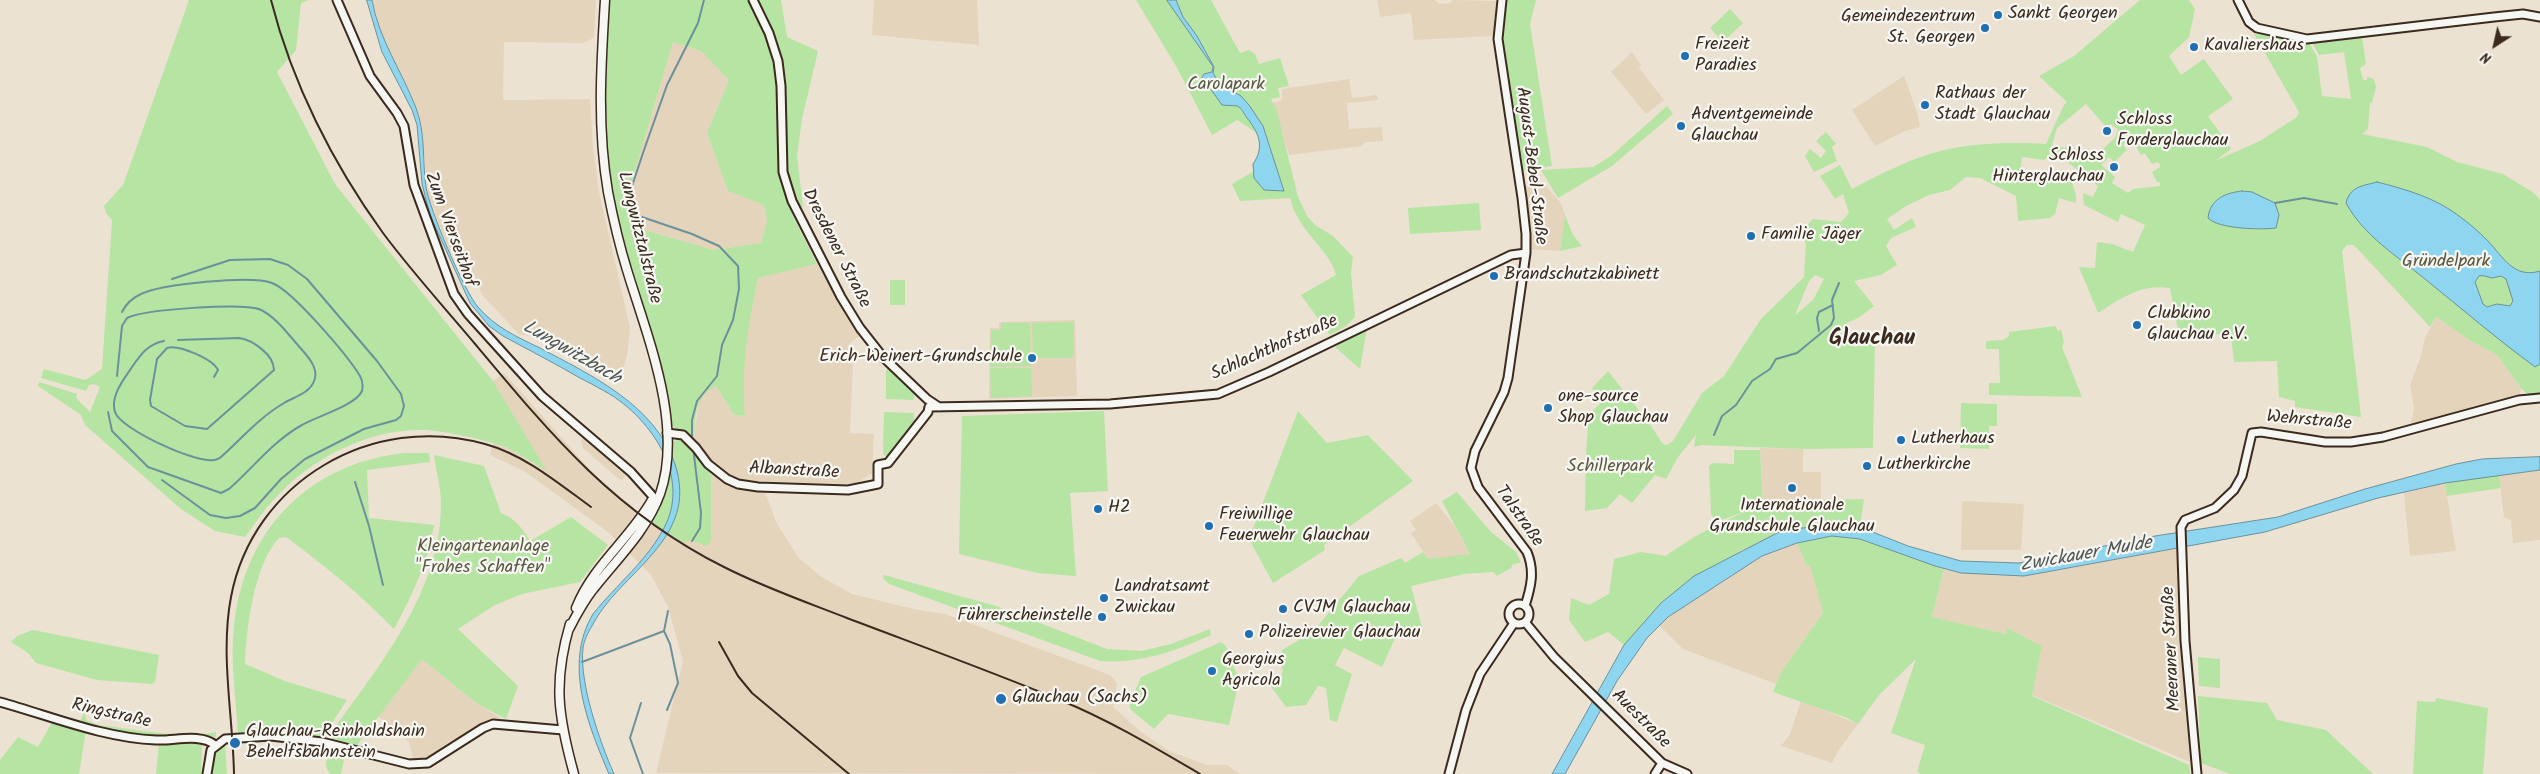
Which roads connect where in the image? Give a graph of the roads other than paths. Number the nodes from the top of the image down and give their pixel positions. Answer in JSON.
{"nodes":[{"id":1,"x":337,"y":0,"type":"edge"},
{"id":2,"x":605,"y":0,"type":"edge"},
{"id":3,"x":753,"y":0,"type":"edge"},
{"id":4,"x":1502,"y":0,"type":"edge"},
{"id":5,"x":2238,"y":0,"type":"edge"},
{"id":6,"x":2540,"y":17,"type":"edge"},
{"id":7,"x":1526,"y":253,"type":"junction"},
{"id":8,"x":2540,"y":398,"type":"edge"},
{"id":9,"x":927,"y":399,"type":"junction"},
{"id":10,"x":929,"y":407,"type":"junction"},
{"id":11,"x":940,"y":407,"type":"junction"},
{"id":12,"x":667,"y":437,"type":"junction"},
{"id":13,"x":1473,"y":477,"type":"joint"},
{"id":14,"x":655,"y":500,"type":"junction"},
{"id":15,"x":2182,"y":525,"type":"joint"},
{"id":16,"x":1524,"y":606,"type":"junction"},
{"id":17,"x":1514,"y":622,"type":"junction"},
{"id":18,"x":1525,"y":622,"type":"junction"},
{"id":19,"x":0,"y":702,"type":"edge"},
{"id":20,"x":563,"y":730,"type":"junction"},
{"id":21,"x":215,"y":745,"type":"junction"},
{"id":22,"x":1662,"y":763,"type":"junction"},
{"id":23,"x":207,"y":774,"type":"edge"},
{"id":24,"x":574,"y":774,"type":"edge"},
{"id":25,"x":1449,"y":774,"type":"edge"},
{"id":26,"x":1655,"y":774,"type":"edge"},
{"id":27,"x":1687,"y":774,"type":"edge"},
{"id":28,"x":2197,"y":774,"type":"edge"}],
"edges":[{"from":1,"to":14,"type":"street","name":"Zum Vierseithof"},
{"from":2,"to":12,"type":"main road","name":"Lungwitztalstraße"},
{"from":3,"to":9,"type":"street","name":"Dresdener Straße"},
{"from":4,"to":7,"type":"street","name":"August-Bebel-Straße"},
{"from":5,"to":6,"type":"street"},
{"from":7,"to":11,"type":"street","name":"Schlachthofstraße"},
{"from":7,"to":13,"type":"street","name":"August-Bebel-Straße"},
{"from":8,"to":15,"type":"street","name":"Wehrstraße"},
{"from":9,"to":10,"type":"street"},
{"from":9,"to":11,"type":"street","name":"Dresdener Straße"},
{"from":10,"to":11,"type":"street","name":"Schlachthofstraße"},
{"from":10,"to":12,"type":"street","name":"Albanstraße"},
{"from":12,"to":14,"type":"main road","name":"Lungwitztalstraße"},
{"from":13,"to":16,"type":"street","name":"Talstraße"},
{"from":14,"to":20,"type":"main road","name":"Lungwitztalstraße"},
{"from":15,"to":28,"type":"street","name":"Meeraner Straße"},
{"from":16,"to":17,"type":"street"},
{"from":16,"to":18,"type":"street"},
{"from":17,"to":18,"type":"street"},
{"from":17,"to":25,"type":"street"},
{"from":18,"to":22,"type":"street","name":"Auestraße"},
{"from":19,"to":21,"type":"street","name":"Ringstraße"},
{"from":20,"to":21,"type":"street"},
{"from":20,"to":24,"type":"main road","name":"Lungwitztalstraße"},
{"from":21,"to":23,"type":"street"},
{"from":22,"to":26,"type":"street"},
{"from":22,"to":27,"type":"street","name":"Auestraße"}]}
